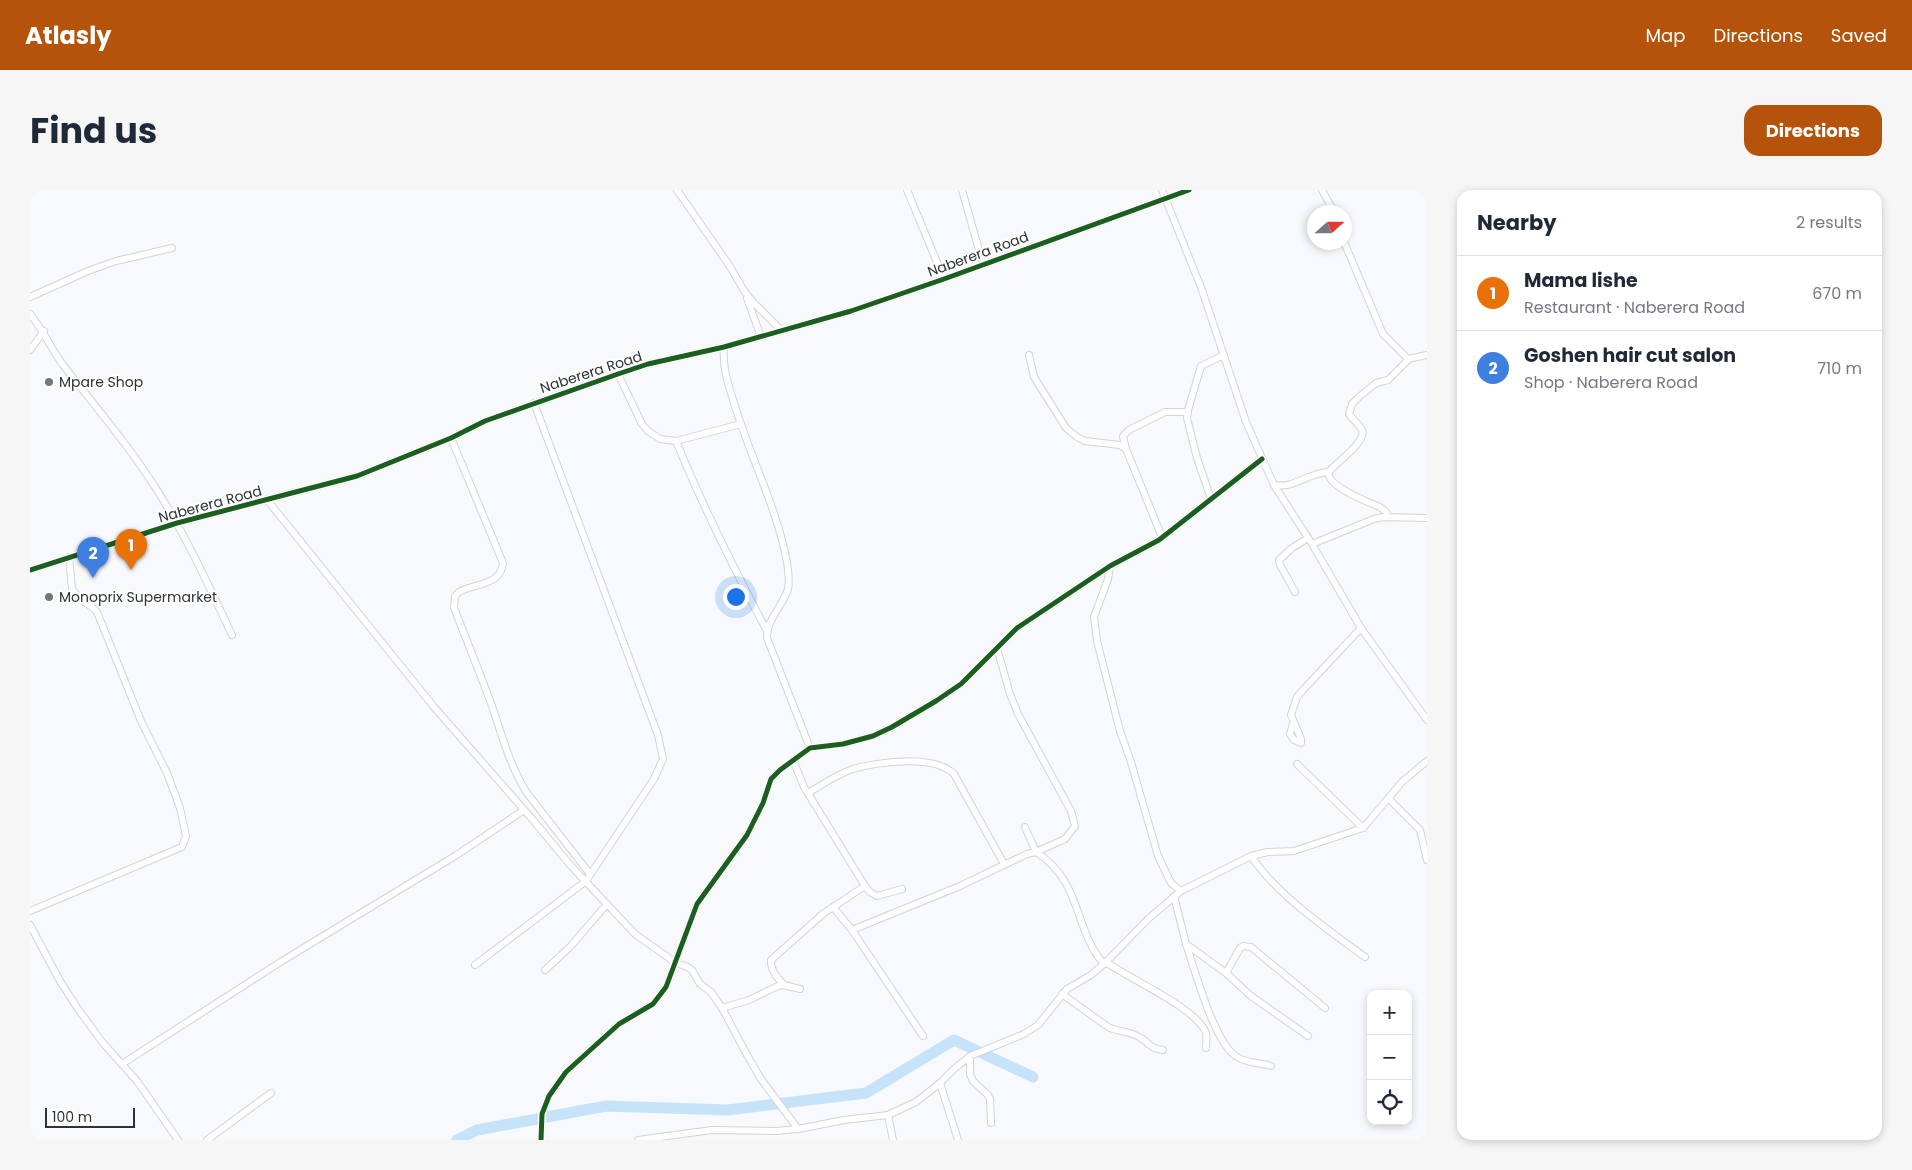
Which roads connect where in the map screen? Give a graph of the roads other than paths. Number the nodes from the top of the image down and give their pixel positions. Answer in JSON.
{"nodes":[{"id":1,"x":677,"y":190,"type":"edge"},
{"id":2,"x":907,"y":190,"type":"edge"},
{"id":3,"x":962,"y":190,"type":"edge"},
{"id":4,"x":1162,"y":190,"type":"edge"},
{"id":5,"x":1189,"y":190,"type":"edge"},
{"id":6,"x":1322,"y":190,"type":"edge"},
{"id":7,"x":1165,"y":198,"type":"junction"},
{"id":8,"x":1330,"y":205,"type":"edge"},
{"id":9,"x":172,"y":248,"type":"dead end"},
{"id":10,"x":1347,"y":250,"type":"edge"},
{"id":11,"x":983,"y":264,"type":"junction"},
{"id":12,"x":944,"y":279,"type":"junction"},
{"id":13,"x":745,"y":292,"type":"junction"},
{"id":14,"x":30,"y":297,"type":"edge"},
{"id":15,"x":30,"y":314,"type":"edge"},
{"id":16,"x":44,"y":331,"type":"junction"},
{"id":17,"x":782,"y":331,"type":"junction"},
{"id":18,"x":761,"y":337,"type":"junction"},
{"id":19,"x":724,"y":347,"type":"junction"},
{"id":20,"x":30,"y":350,"type":"edge"},
{"id":21,"x":1029,"y":355,"type":"dead end"},
{"id":22,"x":1224,"y":355,"type":"junction"},
{"id":23,"x":1427,"y":355,"type":"edge"},
{"id":24,"x":1409,"y":359,"type":"junction"},
{"id":25,"x":618,"y":374,"type":"junction"},
{"id":26,"x":534,"y":403,"type":"junction"},
{"id":27,"x":1188,"y":412,"type":"junction"},
{"id":28,"x":740,"y":424,"type":"junction"},
{"id":29,"x":451,"y":438,"type":"junction"},
{"id":30,"x":676,"y":441,"type":"junction"},
{"id":31,"x":1126,"y":449,"type":"junction"},
{"id":32,"x":1262,"y":459,"type":"junction"},
{"id":33,"x":1329,"y":472,"type":"junction"},
{"id":34,"x":1274,"y":485,"type":"junction"},
{"id":35,"x":1211,"y":499,"type":"junction"},
{"id":36,"x":268,"y":501,"type":"junction"},
{"id":37,"x":1388,"y":517,"type":"junction"},
{"id":38,"x":1427,"y":518,"type":"edge"},
{"id":39,"x":177,"y":523,"type":"junction"},
{"id":40,"x":1162,"y":537,"type":"junction"},
{"id":41,"x":1310,"y":541,"type":"junction"},
{"id":42,"x":69,"y":557,"type":"junction"},
{"id":43,"x":1110,"y":566,"type":"junction"},
{"id":44,"x":30,"y":570,"type":"edge"},
{"id":45,"x":1295,"y":592,"type":"dead end"},
{"id":46,"x":1361,"y":628,"type":"junction"},
{"id":47,"x":767,"y":631,"type":"junction"},
{"id":48,"x":232,"y":635,"type":"dead end"},
{"id":49,"x":996,"y":648,"type":"junction"},
{"id":50,"x":1427,"y":720,"type":"edge"},
{"id":51,"x":1293,"y":724,"type":"dead end"},
{"id":52,"x":810,"y":748,"type":"junction"},
{"id":53,"x":793,"y":760,"type":"junction"},
{"id":54,"x":1427,"y":761,"type":"edge"},
{"id":55,"x":1297,"y":764,"type":"dead end"},
{"id":56,"x":808,"y":793,"type":"junction"},
{"id":57,"x":1389,"y":799,"type":"junction"},
{"id":58,"x":524,"y":810,"type":"junction"},
{"id":59,"x":1025,"y":827,"type":"dead end"},
{"id":60,"x":1363,"y":828,"type":"junction"},
{"id":61,"x":1036,"y":852,"type":"junction"},
{"id":62,"x":1251,"y":856,"type":"junction"},
{"id":63,"x":1427,"y":860,"type":"edge"},
{"id":64,"x":1004,"y":864,"type":"junction"},
{"id":65,"x":590,"y":874,"type":"junction"},
{"id":66,"x":586,"y":881,"type":"junction"},
{"id":67,"x":864,"y":886,"type":"junction"},
{"id":68,"x":902,"y":890,"type":"dead end"},
{"id":69,"x":1181,"y":891,"type":"junction"},
{"id":70,"x":1174,"y":896,"type":"junction"},
{"id":71,"x":607,"y":904,"type":"junction"},
{"id":72,"x":833,"y":907,"type":"junction"},
{"id":73,"x":30,"y":910,"type":"edge"},
{"id":74,"x":30,"y":925,"type":"edge"},
{"id":75,"x":852,"y":930,"type":"junction"},
{"id":76,"x":1186,"y":944,"type":"junction"},
{"id":77,"x":1365,"y":957,"type":"dead end"},
{"id":78,"x":676,"y":963,"type":"junction"},
{"id":79,"x":1105,"y":963,"type":"junction"},
{"id":80,"x":475,"y":965,"type":"dead end"},
{"id":81,"x":545,"y":970,"type":"dead end"},
{"id":82,"x":1226,"y":973,"type":"junction"},
{"id":83,"x":784,"y":985,"type":"junction"},
{"id":84,"x":800,"y":988,"type":"dead end"},
{"id":85,"x":1062,"y":994,"type":"junction"},
{"id":86,"x":722,"y":1008,"type":"junction"},
{"id":87,"x":1325,"y":1008,"type":"dead end"},
{"id":88,"x":923,"y":1036,"type":"dead end"},
{"id":89,"x":1308,"y":1036,"type":"dead end"},
{"id":90,"x":1206,"y":1048,"type":"dead end"},
{"id":91,"x":1163,"y":1050,"type":"dead end"},
{"id":92,"x":970,"y":1056,"type":"junction"},
{"id":93,"x":122,"y":1064,"type":"junction"},
{"id":94,"x":1271,"y":1066,"type":"dead end"},
{"id":95,"x":940,"y":1083,"type":"junction"},
{"id":96,"x":271,"y":1093,"type":"dead end"},
{"id":97,"x":888,"y":1115,"type":"junction"},
{"id":98,"x":991,"y":1124,"type":"dead end"},
{"id":99,"x":798,"y":1129,"type":"junction"},
{"id":100,"x":178,"y":1140,"type":"edge"},
{"id":101,"x":208,"y":1140,"type":"edge"},
{"id":102,"x":542,"y":1140,"type":"edge"},
{"id":103,"x":638,"y":1140,"type":"edge"},
{"id":104,"x":893,"y":1140,"type":"edge"},
{"id":105,"x":958,"y":1140,"type":"edge"}],
"edges":[{"from":1,"to":13,"type":"street"},
{"from":2,"to":12,"type":"street"},
{"from":3,"to":11,"type":"street"},
{"from":4,"to":7,"type":"street"},
{"from":5,"to":7,"type":"street","name":"Naberera Road"},
{"from":6,"to":8,"type":"street"},
{"from":7,"to":11,"type":"street","name":"Naberera Road"},
{"from":7,"to":22,"type":"street"},
{"from":9,"to":14,"type":"street"},
{"from":10,"to":24,"type":"street"},
{"from":11,"to":12,"type":"street","name":"Naberera Road"},
{"from":12,"to":17,"type":"street","name":"Naberera Road"},
{"from":13,"to":17,"type":"street"},
{"from":13,"to":18,"type":"street"},
{"from":15,"to":16,"type":"street"},
{"from":16,"to":20,"type":"street"},
{"from":16,"to":39,"type":"street"},
{"from":17,"to":18,"type":"street","name":"Naberera Road"},
{"from":18,"to":19,"type":"street","name":"Naberera Road"},
{"from":19,"to":25,"type":"street","name":"Naberera Road"},
{"from":19,"to":28,"type":"street"},
{"from":21,"to":31,"type":"street"},
{"from":22,"to":27,"type":"street"},
{"from":22,"to":32,"type":"street"},
{"from":23,"to":24,"type":"street"},
{"from":24,"to":33,"type":"street"},
{"from":25,"to":26,"type":"street","name":"Naberera Road"},
{"from":25,"to":30,"type":"street"},
{"from":26,"to":29,"type":"street","name":"Naberera Road"},
{"from":26,"to":65,"type":"street"},
{"from":27,"to":31,"type":"street"},
{"from":27,"to":35,"type":"street"},
{"from":28,"to":30,"type":"street"},
{"from":28,"to":47,"type":"street"},
{"from":29,"to":36,"type":"street","name":"Naberera Road"},
{"from":29,"to":65,"type":"street"},
{"from":30,"to":47,"type":"street"},
{"from":31,"to":40,"type":"street"},
{"from":32,"to":34,"type":"street"},
{"from":32,"to":35,"type":"street"},
{"from":33,"to":34,"type":"street"},
{"from":33,"to":37,"type":"street"},
{"from":34,"to":41,"type":"street"},
{"from":35,"to":40,"type":"street"},
{"from":36,"to":39,"type":"street","name":"Naberera Road"},
{"from":36,"to":58,"type":"street"},
{"from":37,"to":38,"type":"street"},
{"from":37,"to":41,"type":"street"},
{"from":39,"to":42,"type":"street","name":"Naberera Road"},
{"from":39,"to":48,"type":"street"},
{"from":40,"to":43,"type":"street"},
{"from":41,"to":45,"type":"street"},
{"from":41,"to":46,"type":"street"},
{"from":42,"to":44,"type":"street","name":"Naberera Road"},
{"from":42,"to":73,"type":"street"},
{"from":43,"to":49,"type":"street"},
{"from":43,"to":69,"type":"street"},
{"from":46,"to":50,"type":"street"},
{"from":46,"to":51,"type":"street"},
{"from":47,"to":52,"type":"street"},
{"from":49,"to":52,"type":"street"},
{"from":49,"to":61,"type":"street"},
{"from":52,"to":53,"type":"street"},
{"from":53,"to":56,"type":"street"},
{"from":53,"to":78,"type":"street"},
{"from":54,"to":57,"type":"street"},
{"from":55,"to":60,"type":"street"},
{"from":56,"to":64,"type":"street"},
{"from":56,"to":67,"type":"street"},
{"from":57,"to":60,"type":"street"},
{"from":57,"to":63,"type":"street"},
{"from":58,"to":66,"type":"street"},
{"from":58,"to":93,"type":"street"},
{"from":59,"to":61,"type":"street"},
{"from":60,"to":62,"type":"street"},
{"from":61,"to":64,"type":"street"},
{"from":61,"to":79,"type":"street"},
{"from":62,"to":69,"type":"street"},
{"from":62,"to":77,"type":"street"},
{"from":64,"to":75,"type":"street"},
{"from":65,"to":66,"type":"street"},
{"from":66,"to":71,"type":"street"},
{"from":66,"to":80,"type":"street"},
{"from":67,"to":68,"type":"street"},
{"from":67,"to":72,"type":"street"},
{"from":69,"to":70,"type":"street"},
{"from":70,"to":76,"type":"street"},
{"from":70,"to":79,"type":"street"},
{"from":71,"to":78,"type":"street"},
{"from":71,"to":81,"type":"street"},
{"from":72,"to":75,"type":"street"},
{"from":72,"to":83,"type":"street"},
{"from":74,"to":93,"type":"street"},
{"from":75,"to":88,"type":"street"},
{"from":76,"to":82,"type":"street"},
{"from":76,"to":94,"type":"street"},
{"from":78,"to":86,"type":"street"},
{"from":78,"to":102,"type":"street"},
{"from":79,"to":85,"type":"street"},
{"from":79,"to":90,"type":"street"},
{"from":82,"to":87,"type":"street"},
{"from":82,"to":89,"type":"street"},
{"from":83,"to":84,"type":"street"},
{"from":83,"to":86,"type":"street"},
{"from":85,"to":91,"type":"street"},
{"from":85,"to":92,"type":"street"},
{"from":86,"to":99,"type":"street"},
{"from":92,"to":95,"type":"street"},
{"from":92,"to":98,"type":"street"},
{"from":93,"to":100,"type":"street"},
{"from":95,"to":97,"type":"street"},
{"from":95,"to":105,"type":"street"},
{"from":96,"to":101,"type":"street"},
{"from":97,"to":99,"type":"street"},
{"from":97,"to":104,"type":"street"},
{"from":99,"to":103,"type":"street"}]}
